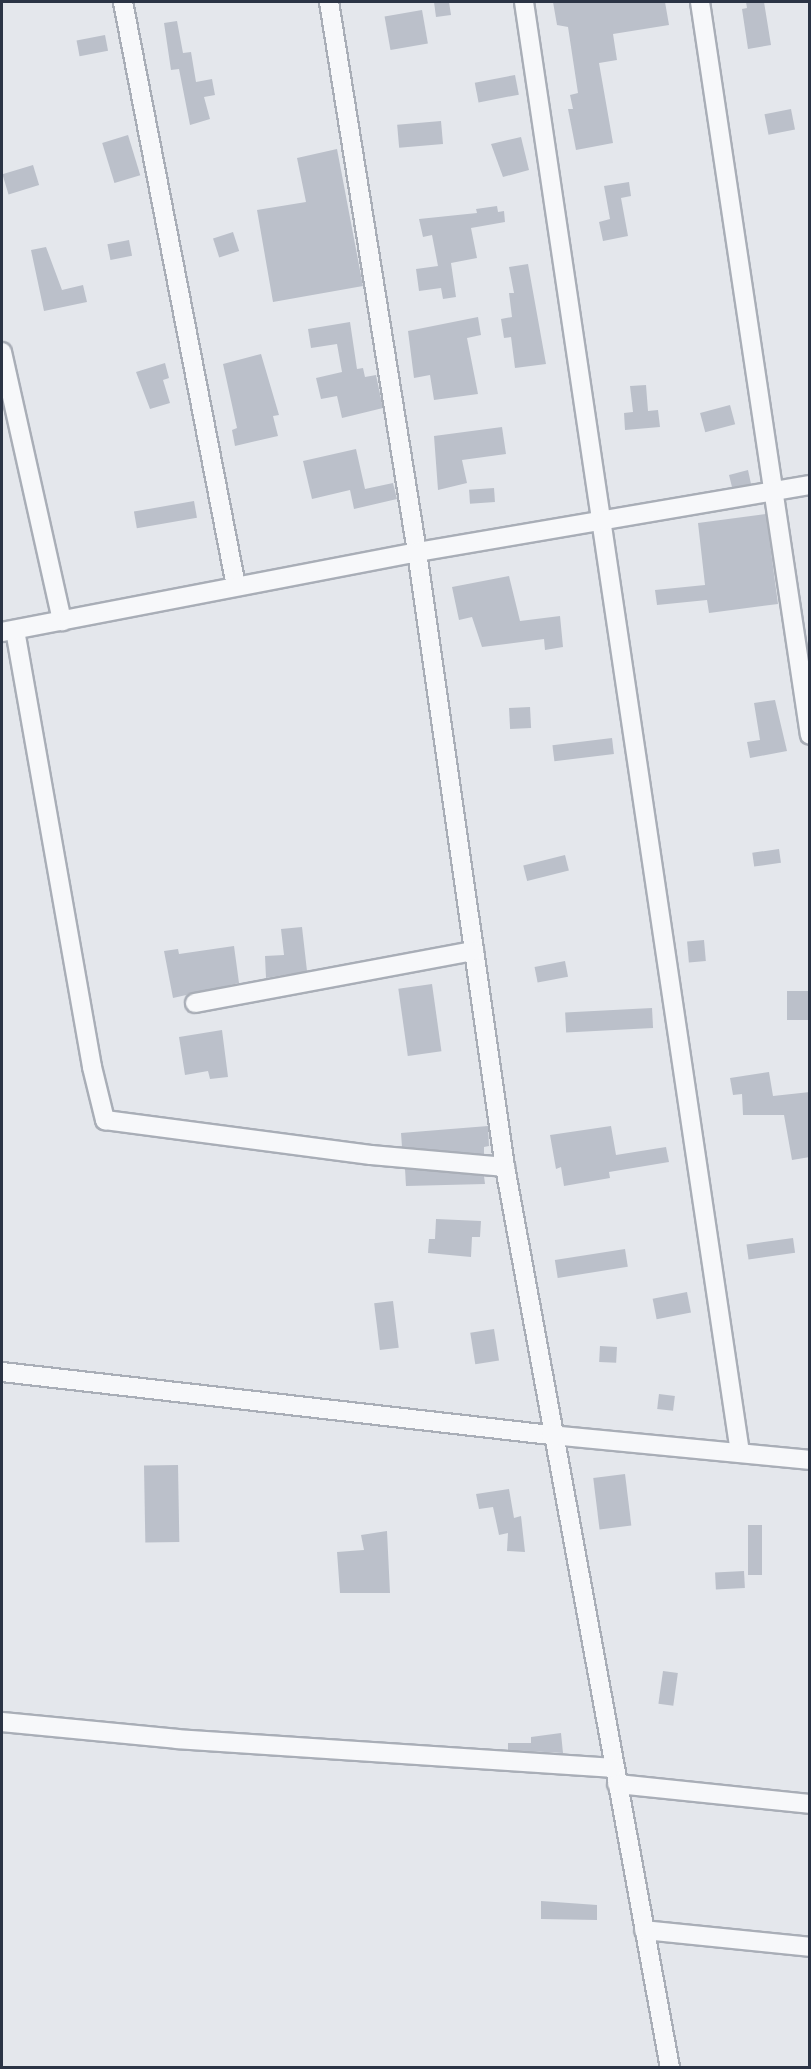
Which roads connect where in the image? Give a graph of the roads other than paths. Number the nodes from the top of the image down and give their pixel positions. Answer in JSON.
{"nodes":[{"id":1,"x":123,"y":2,"type":"edge"},
{"id":2,"x":329,"y":2,"type":"edge"},
{"id":3,"x":524,"y":2,"type":"edge"},
{"id":4,"x":700,"y":2,"type":"edge"},
{"id":5,"x":2,"y":352,"type":"edge"},
{"id":6,"x":810,"y":485,"type":"edge"},
{"id":7,"x":771,"y":491,"type":"junction"},
{"id":8,"x":601,"y":519,"type":"junction"},
{"id":9,"x":417,"y":552,"type":"junction"},
{"id":10,"x":236,"y":586,"type":"junction"},
{"id":11,"x":62,"y":621,"type":"junction"},
{"id":12,"x":8,"y":631,"type":"edge"},
{"id":13,"x":810,"y":735,"type":"edge"},
{"id":14,"x":474,"y":951,"type":"junction"},
{"id":15,"x":195,"y":1003,"type":"dead end"},
{"id":16,"x":505,"y":1167,"type":"junction"},
{"id":17,"x":2,"y":1371,"type":"edge"},
{"id":18,"x":551,"y":1435,"type":"junction"},
{"id":19,"x":740,"y":1453,"type":"junction"},
{"id":20,"x":810,"y":1460,"type":"edge"},
{"id":21,"x":2,"y":1722,"type":"edge"},
{"id":22,"x":615,"y":1776,"type":"junction"},
{"id":23,"x":810,"y":1804,"type":"edge"},
{"id":24,"x":644,"y":1929,"type":"junction"},
{"id":25,"x":810,"y":1947,"type":"edge"},
{"id":26,"x":670,"y":2067,"type":"edge"}],
"edges":[{"from":1,"to":10,"type":"street"},
{"from":2,"to":9,"type":"street"},
{"from":3,"to":8,"type":"street"},
{"from":4,"to":7,"type":"street"},
{"from":5,"to":11,"type":"street"},
{"from":6,"to":7,"type":"street"},
{"from":7,"to":8,"type":"street"},
{"from":7,"to":13,"type":"street"},
{"from":8,"to":9,"type":"street"},
{"from":8,"to":19,"type":"street"},
{"from":9,"to":10,"type":"street"},
{"from":9,"to":14,"type":"street"},
{"from":10,"to":11,"type":"street"},
{"from":11,"to":12,"type":"street"},
{"from":12,"to":16,"type":"street"},
{"from":14,"to":15,"type":"street"},
{"from":14,"to":16,"type":"street"},
{"from":16,"to":18,"type":"street"},
{"from":17,"to":18,"type":"street"},
{"from":18,"to":19,"type":"street"},
{"from":18,"to":22,"type":"street"},
{"from":19,"to":20,"type":"street"},
{"from":21,"to":22,"type":"street"},
{"from":22,"to":23,"type":"street"},
{"from":22,"to":24,"type":"street"},
{"from":24,"to":25,"type":"street"},
{"from":24,"to":26,"type":"street"}]}
